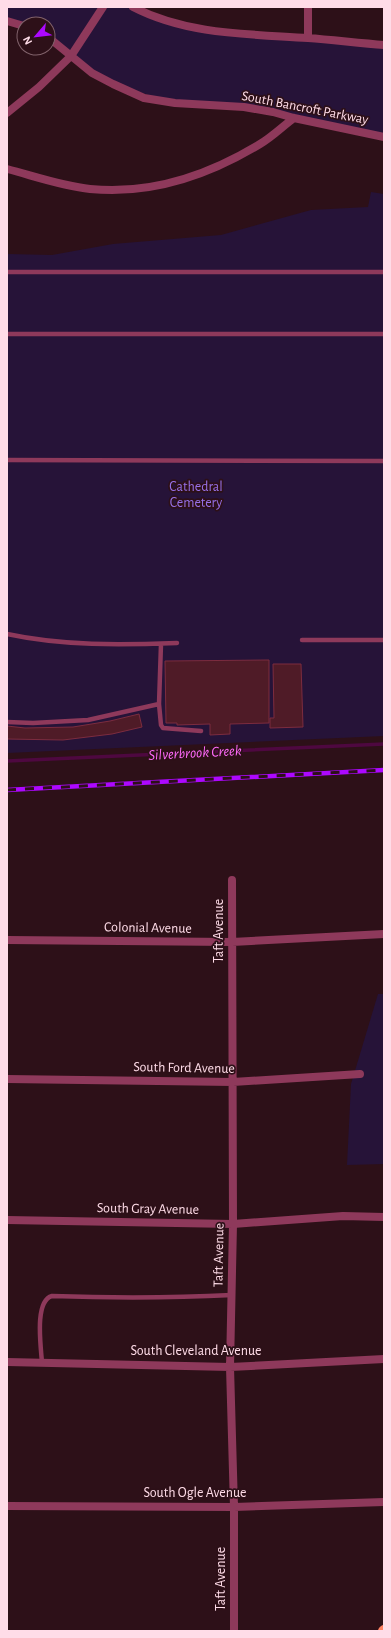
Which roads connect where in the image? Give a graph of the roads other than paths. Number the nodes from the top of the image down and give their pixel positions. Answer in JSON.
{"nodes":[{"id":1,"x":103,"y":7,"type":"edge"},
{"id":2,"x":132,"y":7,"type":"edge"},
{"id":3,"x":308,"y":7,"type":"edge"},
{"id":4,"x":308,"y":38,"type":"junction"},
{"id":5,"x":56,"y":44,"type":"edge"},
{"id":6,"x":384,"y":45,"type":"edge"},
{"id":7,"x":71,"y":56,"type":"junction"},
{"id":8,"x":7,"y":113,"type":"edge"},
{"id":9,"x":294,"y":118,"type":"junction"},
{"id":10,"x":384,"y":137,"type":"edge"},
{"id":11,"x":7,"y":170,"type":"edge"},
{"id":12,"x":7,"y":272,"type":"edge"},
{"id":13,"x":384,"y":272,"type":"edge"},
{"id":14,"x":7,"y":334,"type":"edge"},
{"id":15,"x":384,"y":334,"type":"edge"},
{"id":16,"x":7,"y":460,"type":"edge"},
{"id":17,"x":384,"y":461,"type":"edge"},
{"id":18,"x":7,"y":634,"type":"edge"},
{"id":19,"x":302,"y":640,"type":"dead end"},
{"id":20,"x":384,"y":640,"type":"edge"},
{"id":21,"x":177,"y":643,"type":"dead end"},
{"id":22,"x":161,"y":644,"type":"junction"},
{"id":23,"x":159,"y":704,"type":"junction"},
{"id":24,"x":7,"y":722,"type":"edge"},
{"id":25,"x":201,"y":731,"type":"dead end"},
{"id":26,"x":232,"y":880,"type":"dead end"},
{"id":27,"x":384,"y":934,"type":"edge"},
{"id":28,"x":7,"y":940,"type":"edge"},
{"id":29,"x":232,"y":942,"type":"junction"},
{"id":30,"x":360,"y":1074,"type":"dead end"},
{"id":31,"x":7,"y":1079,"type":"edge"},
{"id":32,"x":233,"y":1082,"type":"junction"},
{"id":33,"x":384,"y":1217,"type":"edge"},
{"id":34,"x":7,"y":1220,"type":"edge"},
{"id":35,"x":233,"y":1224,"type":"junction"},
{"id":36,"x":232,"y":1294,"type":"junction"},
{"id":37,"x":384,"y":1359,"type":"edge"},
{"id":38,"x":7,"y":1362,"type":"edge"},
{"id":39,"x":42,"y":1363,"type":"junction"},
{"id":40,"x":230,"y":1367,"type":"junction"},
{"id":41,"x":384,"y":1502,"type":"edge"},
{"id":42,"x":7,"y":1506,"type":"edge"},
{"id":43,"x":234,"y":1507,"type":"junction"},
{"id":44,"x":234,"y":1631,"type":"edge"}],
"edges":[{"from":1,"to":7,"type":"street"},
{"from":2,"to":4,"type":"street"},
{"from":3,"to":4,"type":"street"},
{"from":4,"to":6,"type":"street"},
{"from":5,"to":7,"type":"street","name":"South Bancroft Parkway"},
{"from":7,"to":8,"type":"street"},
{"from":7,"to":9,"type":"street","name":"South Bancroft Parkway"},
{"from":9,"to":10,"type":"street","name":"South Bancroft Parkway"},
{"from":9,"to":11,"type":"street"},
{"from":12,"to":13,"type":"lane"},
{"from":14,"to":15,"type":"lane"},
{"from":16,"to":17,"type":"lane"},
{"from":18,"to":22,"type":"lane"},
{"from":19,"to":20,"type":"lane"},
{"from":21,"to":22,"type":"lane"},
{"from":22,"to":23,"type":"lane"},
{"from":23,"to":24,"type":"lane"},
{"from":23,"to":25,"type":"lane"},
{"from":26,"to":29,"type":"street","name":"Taft Avenue"},
{"from":27,"to":29,"type":"street","name":"Colonial Avenue"},
{"from":28,"to":29,"type":"street","name":"Colonial Avenue"},
{"from":29,"to":32,"type":"street","name":"Taft Avenue"},
{"from":30,"to":32,"type":"street","name":"South Ford Avenue"},
{"from":31,"to":32,"type":"street","name":"South Ford Avenue"},
{"from":32,"to":35,"type":"street","name":"Taft Avenue"},
{"from":33,"to":35,"type":"street","name":"South Gray Avenue"},
{"from":34,"to":35,"type":"street","name":"South Gray Avenue"},
{"from":35,"to":36,"type":"street","name":"Taft Avenue"},
{"from":36,"to":39,"type":"lane"},
{"from":36,"to":40,"type":"street","name":"Taft Avenue"},
{"from":37,"to":40,"type":"street","name":"South Cleveland Avenue"},
{"from":38,"to":39,"type":"street","name":"South Cleveland Avenue"},
{"from":39,"to":40,"type":"street","name":"South Cleveland Avenue"},
{"from":40,"to":43,"type":"street","name":"Taft Avenue"},
{"from":41,"to":43,"type":"street","name":"South Ogle Avenue"},
{"from":42,"to":43,"type":"street","name":"South Ogle Avenue"},
{"from":43,"to":44,"type":"street","name":"Taft Avenue"}]}
